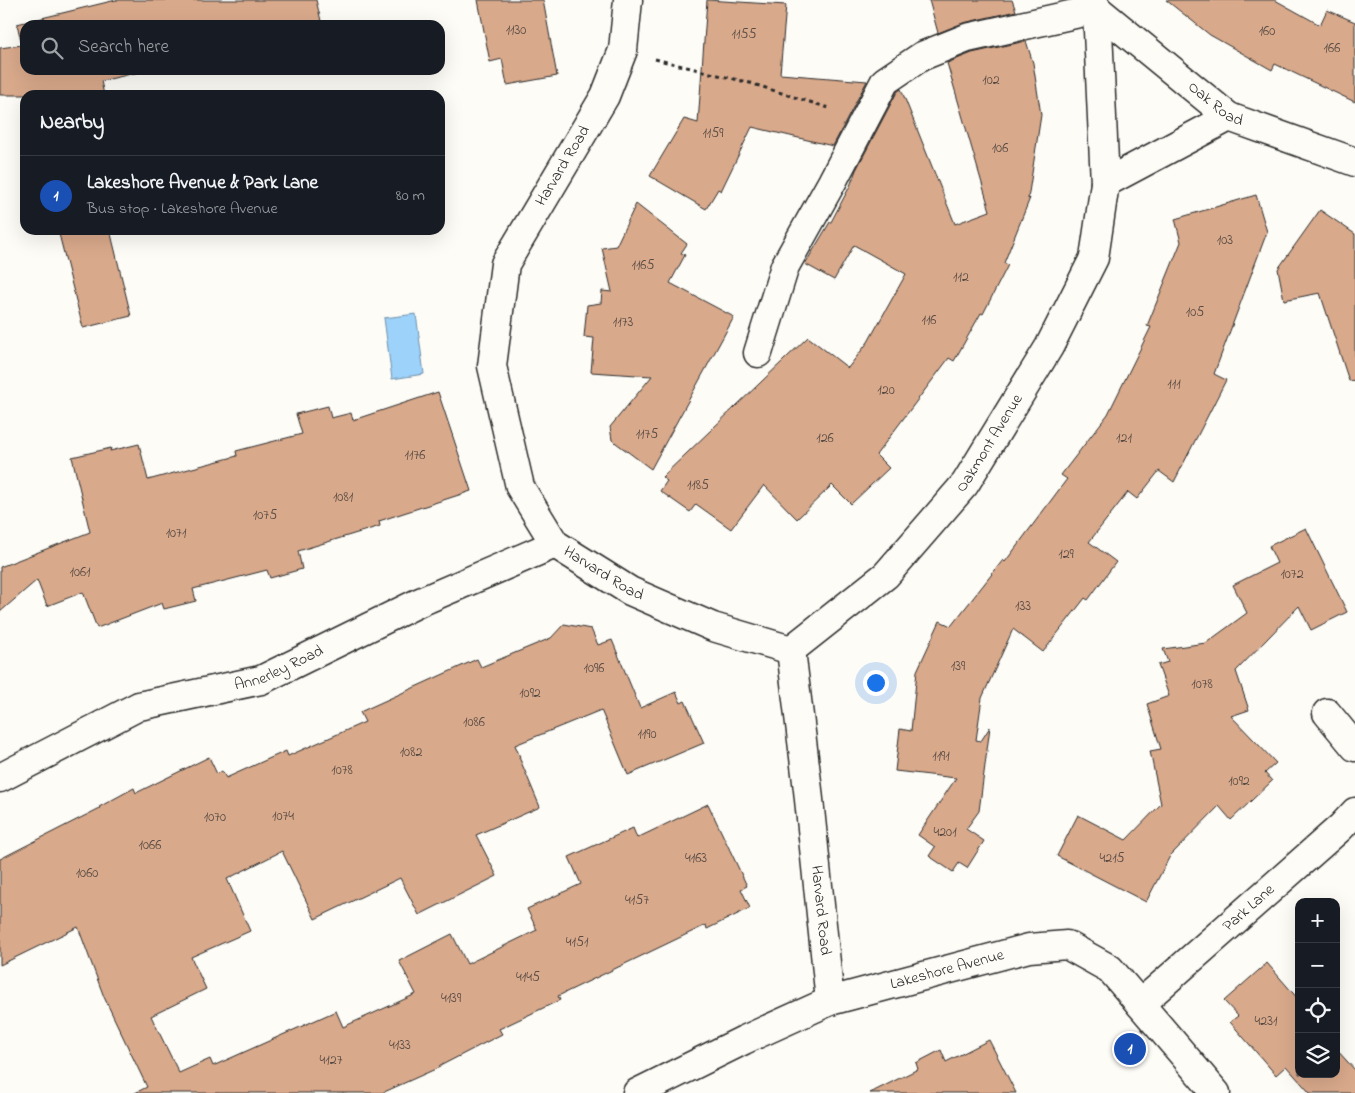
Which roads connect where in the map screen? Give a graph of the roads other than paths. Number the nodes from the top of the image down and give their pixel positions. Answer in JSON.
{"nodes":[{"id":1,"x":628,"y":0,"type":"edge"},
{"id":2,"x":1095,"y":4,"type":"edge"},
{"id":3,"x":1229,"y":117,"type":"junction"},
{"id":4,"x":1355,"y":162,"type":"edge"},
{"id":5,"x":1105,"y":184,"type":"junction"},
{"id":6,"x":758,"y":353,"type":"dead end"},
{"id":7,"x":555,"y":544,"type":"junction"},
{"id":8,"x":791,"y":650,"type":"junction"},
{"id":9,"x":1327,"y":713,"type":"dead end"},
{"id":10,"x":1355,"y":747,"type":"edge"},
{"id":11,"x":0,"y":778,"type":"edge"},
{"id":12,"x":1355,"y":812,"type":"edge"},
{"id":13,"x":830,"y":1001,"type":"junction"},
{"id":14,"x":1140,"y":1004,"type":"junction"},
{"id":15,"x":637,"y":1093,"type":"edge"},
{"id":16,"x":1216,"y":1093,"type":"edge"}],
"edges":[{"from":1,"to":7,"type":"street","name":"Harvard Road"},
{"from":2,"to":3,"type":"street","name":"Oak Road"},
{"from":2,"to":5,"type":"street","name":"Oakmont Avenue"},
{"from":2,"to":6,"type":"street"},
{"from":3,"to":4,"type":"street","name":"Oak Road"},
{"from":3,"to":5,"type":"street"},
{"from":5,"to":8,"type":"street","name":"Oakmont Avenue"},
{"from":7,"to":8,"type":"street","name":"Harvard Road"},
{"from":7,"to":11,"type":"street","name":"Annerley Road"},
{"from":8,"to":13,"type":"street","name":"Harvard Road"},
{"from":9,"to":10,"type":"street"},
{"from":12,"to":14,"type":"street","name":"Park Lane"},
{"from":13,"to":14,"type":"street","name":"Lakeshore Avenue"},
{"from":13,"to":15,"type":"street","name":"Lakeshore Avenue"},
{"from":14,"to":16,"type":"street","name":"Lakeshore Avenue"}]}
